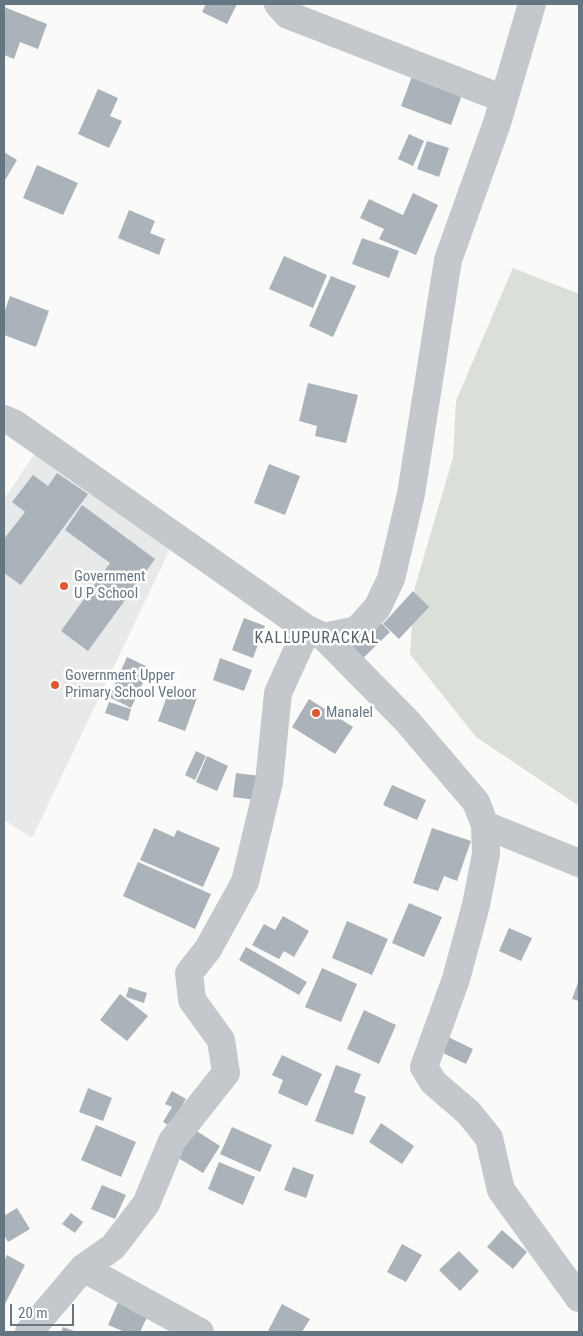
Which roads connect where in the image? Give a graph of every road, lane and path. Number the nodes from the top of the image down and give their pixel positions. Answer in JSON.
{"nodes":[{"id":1,"x":278,"y":4,"type":"edge"},
{"id":2,"x":532,"y":4,"type":"edge"},
{"id":3,"x":504,"y":99,"type":"junction"},
{"id":4,"x":4,"y":419,"type":"edge"},
{"id":5,"x":315,"y":633,"type":"junction"},
{"id":6,"x":485,"y":825,"type":"junction"},
{"id":7,"x":579,"y":863,"type":"edge"},
{"id":8,"x":83,"y":1268,"type":"junction"},
{"id":9,"x":579,"y":1298,"type":"edge"},
{"id":10,"x":30,"y":1332,"type":"edge"},
{"id":11,"x":200,"y":1332,"type":"edge"}],
"edges":[{"from":1,"to":3,"type":"street"},
{"from":2,"to":3,"type":"street"},
{"from":3,"to":5,"type":"street"},
{"from":4,"to":5,"type":"street"},
{"from":5,"to":6,"type":"street"},
{"from":5,"to":8,"type":"street"},
{"from":6,"to":7,"type":"street"},
{"from":6,"to":9,"type":"street"},
{"from":8,"to":10,"type":"street"},
{"from":8,"to":11,"type":"street"}]}
